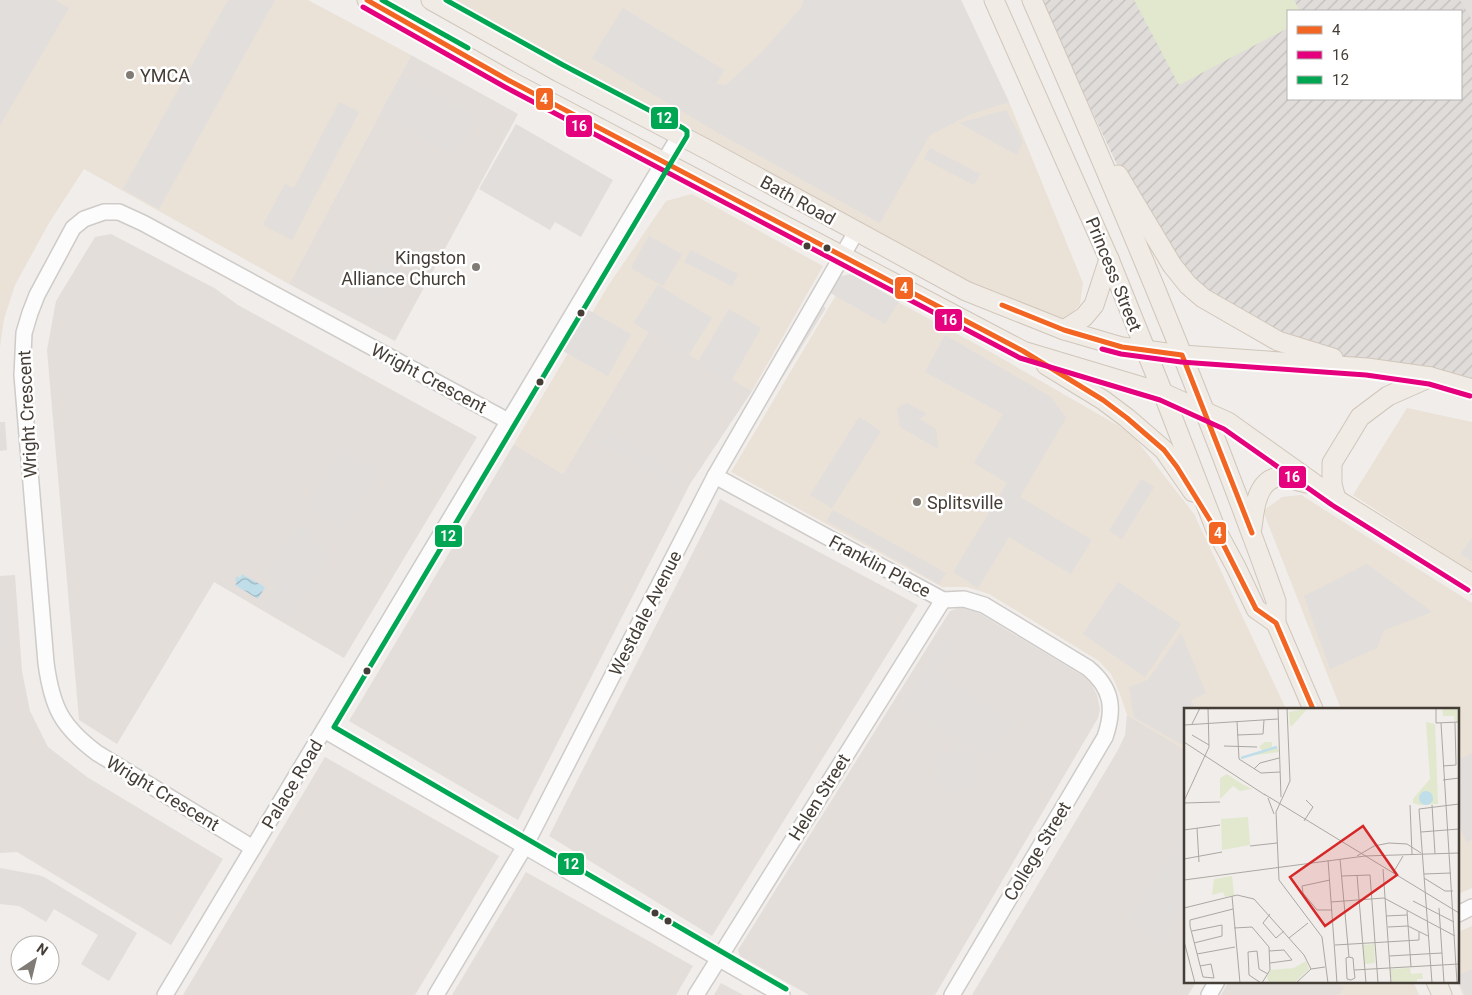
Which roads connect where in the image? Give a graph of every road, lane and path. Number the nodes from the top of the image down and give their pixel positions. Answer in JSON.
{"nodes":[{"id":1,"x":367,"y":0,"type":"edge"},
{"id":2,"x":431,"y":0,"type":"edge"},
{"id":3,"x":994,"y":0,"type":"edge"},
{"id":4,"x":1032,"y":0,"type":"edge"},
{"id":5,"x":1083,"y":115,"type":"junction"},
{"id":6,"x":680,"y":135,"type":"junction"},
{"id":7,"x":664,"y":162,"type":"junction"},
{"id":8,"x":856,"y":232,"type":"junction"},
{"id":9,"x":843,"y":255,"type":"junction"},
{"id":10,"x":1109,"y":259,"type":"junction"},
{"id":11,"x":1064,"y":330,"type":"junction"},
{"id":12,"x":1146,"y":350,"type":"junction"},
{"id":13,"x":1023,"y":351,"type":"junction"},
{"id":14,"x":1182,"y":355,"type":"junction"},
{"id":15,"x":1367,"y":368,"type":"junction"},
{"id":16,"x":1431,"y":377,"type":"junction"},
{"id":17,"x":1472,"y":389,"type":"edge"},
{"id":18,"x":1164,"y":393,"type":"junction"},
{"id":19,"x":1205,"y":411,"type":"junction"},
{"id":20,"x":508,"y":421,"type":"junction"},
{"id":21,"x":715,"y":476,"type":"junction"},
{"id":22,"x":1316,"y":486,"type":"junction"},
{"id":23,"x":1336,"y":499,"type":"junction"},
{"id":24,"x":1216,"y":530,"type":"junction"},
{"id":25,"x":1251,"y":532,"type":"junction"},
{"id":26,"x":1472,"y":584,"type":"edge"},
{"id":27,"x":943,"y":600,"type":"junction"},
{"id":28,"x":1276,"y":623,"type":"junction"},
{"id":29,"x":1110,"y":704,"type":"joint"},
{"id":30,"x":1313,"y":708,"type":"edge"},
{"id":31,"x":324,"y":730,"type":"junction"},
{"id":32,"x":525,"y":846,"type":"junction"},
{"id":33,"x":253,"y":848,"type":"junction"},
{"id":34,"x":1472,"y":907,"type":"edge"},
{"id":35,"x":1460,"y":913,"type":"edge"},
{"id":36,"x":718,"y":958,"type":"junction"},
{"id":37,"x":1216,"y":982,"type":"edge"},
{"id":38,"x":1436,"y":982,"type":"edge"},
{"id":39,"x":165,"y":995,"type":"edge"},
{"id":40,"x":436,"y":995,"type":"edge"},
{"id":41,"x":696,"y":995,"type":"edge"},
{"id":42,"x":782,"y":995,"type":"edge"},
{"id":43,"x":952,"y":995,"type":"edge"},
{"id":44,"x":1209,"y":995,"type":"edge"},
{"id":45,"x":1442,"y":995,"type":"edge"}],
"edges":[{"from":1,"to":7,"type":"main road","name":"Bath Road"},
{"from":2,"to":6,"type":"main road","name":"Bath Road"},
{"from":3,"to":10,"type":"main road","name":"Princess Street"},
{"from":4,"to":5,"type":"main road","name":"Princess Street"},
{"from":5,"to":14,"type":"main road","name":"Princess Street"},
{"from":5,"to":15,"type":"main road"},
{"from":6,"to":7,"type":"street","name":"Palace Road"},
{"from":6,"to":8,"type":"main road","name":"Bath Road"},
{"from":7,"to":9,"type":"main road","name":"Bath Road"},
{"from":7,"to":20,"type":"street","name":"Palace Road"},
{"from":8,"to":9,"type":"street","name":"Westdale Avenue"},
{"from":8,"to":11,"type":"main road","name":"Bath Road"},
{"from":9,"to":13,"type":"main road","name":"Bath Road"},
{"from":9,"to":21,"type":"street","name":"Westdale Avenue"},
{"from":10,"to":11,"type":"main road"},
{"from":10,"to":12,"type":"main road","name":"Princess Street"},
{"from":11,"to":12,"type":"main road","name":"Bath Road"},
{"from":12,"to":14,"type":"main road","name":"Bath Road"},
{"from":12,"to":18,"type":"main road","name":"Princess Street"},
{"from":13,"to":18,"type":"main road","name":"Bath Road"},
{"from":13,"to":24,"type":"main road"},
{"from":14,"to":15,"type":"main road","name":"Bath Road"},
{"from":14,"to":19,"type":"main road","name":"Princess Street"},
{"from":15,"to":16,"type":"main road"},
{"from":16,"to":17,"type":"main road"},
{"from":16,"to":23,"type":"main road"},
{"from":18,"to":19,"type":"main road","name":"Bath Road"},
{"from":18,"to":24,"type":"main road","name":"Princess Street"},
{"from":19,"to":22,"type":"main road","name":"Bath Road"},
{"from":19,"to":25,"type":"main road","name":"Princess Street"},
{"from":20,"to":31,"type":"street","name":"Palace Road"},
{"from":20,"to":33,"type":"street","name":"Wright Crescent"},
{"from":21,"to":27,"type":"street","name":"Franklin Place"},
{"from":21,"to":32,"type":"street","name":"Westdale Avenue"},
{"from":22,"to":23,"type":"main road"},
{"from":22,"to":25,"type":"main road"},
{"from":23,"to":26,"type":"main road"},
{"from":24,"to":28,"type":"main road","name":"Princess Street"},
{"from":25,"to":28,"type":"main road","name":"Princess Street"},
{"from":27,"to":29,"type":"street","name":"Franklin Place"},
{"from":27,"to":36,"type":"street","name":"Helen Street"},
{"from":28,"to":30,"type":"main road","name":"Princess Street"},
{"from":29,"to":43,"type":"street","name":"College Street"},
{"from":31,"to":32,"type":"street"},
{"from":31,"to":33,"type":"street","name":"Palace Road"},
{"from":32,"to":36,"type":"street"},
{"from":32,"to":40,"type":"street","name":"Westdale Avenue"},
{"from":33,"to":39,"type":"street","name":"Palace Road"},
{"from":34,"to":35,"type":"street"},
{"from":36,"to":41,"type":"street","name":"Helen Street"},
{"from":36,"to":42,"type":"street"},
{"from":37,"to":44,"type":"street"},
{"from":38,"to":45,"type":"main road"}]}
